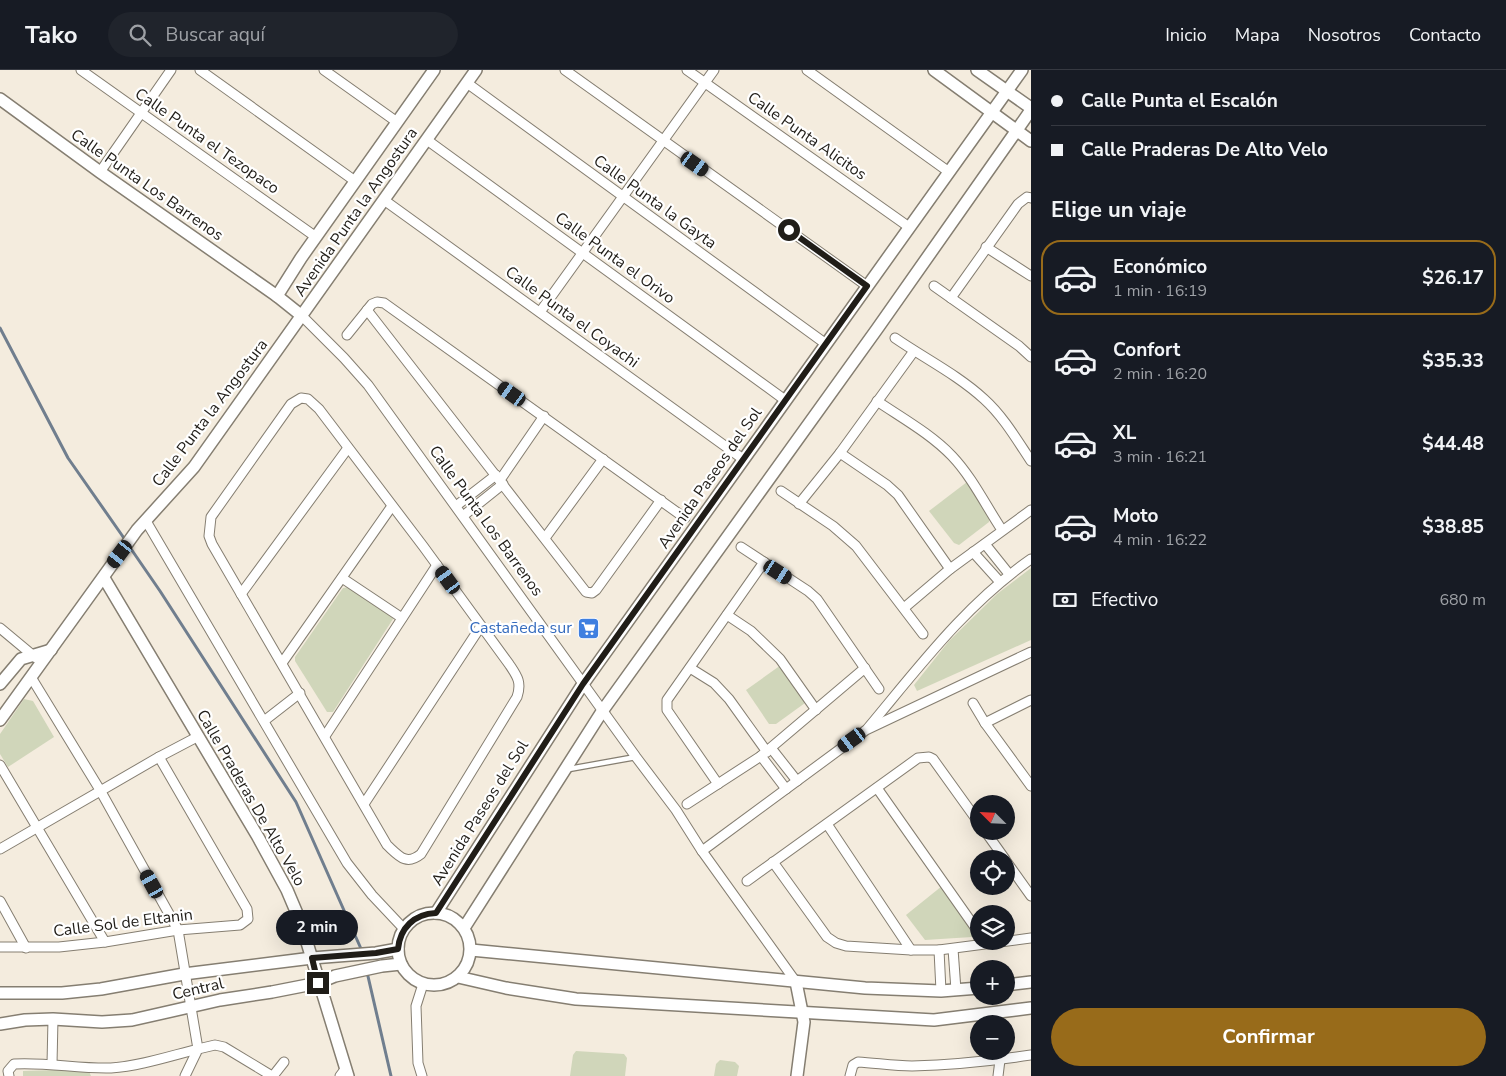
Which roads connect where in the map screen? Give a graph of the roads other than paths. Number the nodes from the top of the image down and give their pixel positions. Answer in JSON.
{"nodes":[{"id":1,"x":81,"y":70,"type":"edge"},
{"id":2,"x":171,"y":70,"type":"edge"},
{"id":3,"x":200,"y":70,"type":"edge"},
{"id":4,"x":324,"y":70,"type":"edge"},
{"id":5,"x":434,"y":70,"type":"edge"},
{"id":6,"x":476,"y":70,"type":"edge"},
{"id":7,"x":565,"y":70,"type":"edge"},
{"id":8,"x":687,"y":70,"type":"edge"},
{"id":9,"x":714,"y":70,"type":"edge"},
{"id":10,"x":807,"y":70,"type":"edge"},
{"id":11,"x":934,"y":70,"type":"edge"},
{"id":12,"x":976,"y":70,"type":"edge"},
{"id":13,"x":1022,"y":70,"type":"edge"},
{"id":14,"x":466,"y":83,"type":"junction"},
{"id":15,"x":706,"y":83,"type":"junction"},
{"id":16,"x":1007,"y":91,"type":"junction"},
{"id":17,"x":0,"y":99,"type":"edge"},
{"id":18,"x":1031,"y":109,"type":"edge"},
{"id":19,"x":991,"y":112,"type":"junction"},
{"id":20,"x":141,"y":113,"type":"junction"},
{"id":21,"x":397,"y":122,"type":"junction"},
{"id":22,"x":1016,"y":131,"type":"junction"},
{"id":23,"x":427,"y":140,"type":"junction"},
{"id":24,"x":1031,"y":141,"type":"edge"},
{"id":25,"x":664,"y":142,"type":"junction"},
{"id":26,"x":100,"y":172,"type":"junction"},
{"id":27,"x":949,"y":172,"type":"junction"},
{"id":28,"x":356,"y":181,"type":"junction"},
{"id":29,"x":623,"y":198,"type":"junction"},
{"id":30,"x":1031,"y":198,"type":"edge"},
{"id":31,"x":384,"y":200,"type":"junction"},
{"id":32,"x":909,"y":227,"type":"junction"},
{"id":33,"x":316,"y":237,"type":"junction"},
{"id":34,"x":986,"y":247,"type":"junction"},
{"id":35,"x":582,"y":254,"type":"junction"},
{"id":36,"x":1031,"y":276,"type":"edge"},
{"id":37,"x":867,"y":286,"type":"junction"},
{"id":38,"x":934,"y":286,"type":"dead end"},
{"id":39,"x":277,"y":296,"type":"junction"},
{"id":40,"x":950,"y":298,"type":"junction"},
{"id":41,"x":367,"y":310,"type":"junction"},
{"id":42,"x":540,"y":312,"type":"junction"},
{"id":43,"x":302,"y":316,"type":"junction"},
{"id":44,"x":347,"y":335,"type":"dead end"},
{"id":45,"x":894,"y":338,"type":"dead end"},
{"id":46,"x":826,"y":344,"type":"junction"},
{"id":47,"x":914,"y":351,"type":"junction"},
{"id":48,"x":1031,"y":357,"type":"edge"},
{"id":49,"x":785,"y":400,"type":"junction"},
{"id":50,"x":877,"y":401,"type":"junction"},
{"id":51,"x":544,"y":416,"type":"junction"},
{"id":52,"x":348,"y":448,"type":"junction"},
{"id":53,"x":840,"y":453,"type":"junction"},
{"id":54,"x":603,"y":458,"type":"junction"},
{"id":55,"x":743,"y":459,"type":"junction"},
{"id":56,"x":1031,"y":461,"type":"edge"},
{"id":57,"x":500,"y":480,"type":"junction"},
{"id":58,"x":781,"y":491,"type":"dead end"},
{"id":59,"x":661,"y":500,"type":"junction"},
{"id":60,"x":799,"y":504,"type":"junction"},
{"id":61,"x":392,"y":506,"type":"junction"},
{"id":62,"x":456,"y":506,"type":"junction"},
{"id":63,"x":1031,"y":510,"type":"edge"},
{"id":64,"x":463,"y":516,"type":"junction"},
{"id":65,"x":685,"y":518,"type":"dead end"},
{"id":66,"x":146,"y":521,"type":"junction"},
{"id":67,"x":1002,"y":530,"type":"junction"},
{"id":68,"x":546,"y":538,"type":"junction"},
{"id":69,"x":985,"y":544,"type":"junction"},
{"id":70,"x":741,"y":548,"type":"dead end"},
{"id":71,"x":973,"y":552,"type":"junction"},
{"id":72,"x":1031,"y":559,"type":"edge"},
{"id":73,"x":764,"y":562,"type":"junction"},
{"id":74,"x":437,"y":565,"type":"junction"},
{"id":75,"x":950,"y":569,"type":"junction"},
{"id":76,"x":1009,"y":574,"type":"junction"},
{"id":77,"x":104,"y":578,"type":"junction"},
{"id":78,"x":342,"y":578,"type":"junction"},
{"id":79,"x":1000,"y":582,"type":"junction"},
{"id":80,"x":241,"y":594,"type":"junction"},
{"id":81,"x":904,"y":608,"type":"junction"},
{"id":82,"x":727,"y":615,"type":"junction"},
{"id":83,"x":402,"y":618,"type":"junction"},
{"id":84,"x":481,"y":626,"type":"junction"},
{"id":85,"x":0,"y":628,"type":"edge"},
{"id":86,"x":924,"y":634,"type":"dead end"},
{"id":87,"x":51,"y":650,"type":"junction"},
{"id":88,"x":1031,"y":652,"type":"edge"},
{"id":89,"x":33,"y":654,"type":"junction"},
{"id":90,"x":42,"y":663,"type":"junction"},
{"id":91,"x":282,"y":663,"type":"junction"},
{"id":92,"x":690,"y":668,"type":"junction"},
{"id":93,"x":865,"y":668,"type":"junction"},
{"id":94,"x":31,"y":677,"type":"junction"},
{"id":95,"x":0,"y":684,"type":"edge"},
{"id":96,"x":583,"y":684,"type":"junction"},
{"id":97,"x":879,"y":689,"type":"dead end"},
{"id":98,"x":300,"y":694,"type":"junction"},
{"id":99,"x":1031,"y":700,"type":"edge"},
{"id":100,"x":973,"y":704,"type":"dead end"},
{"id":101,"x":603,"y":710,"type":"junction"},
{"id":102,"x":816,"y":710,"type":"junction"},
{"id":103,"x":0,"y":720,"type":"edge"},
{"id":104,"x":264,"y":721,"type":"junction"},
{"id":105,"x":985,"y":723,"type":"junction"},
{"id":106,"x":866,"y":730,"type":"junction"},
{"id":107,"x":324,"y":736,"type":"junction"},
{"id":108,"x":197,"y":737,"type":"junction"},
{"id":109,"x":766,"y":752,"type":"junction"},
{"id":110,"x":159,"y":757,"type":"junction"},
{"id":111,"x":636,"y":758,"type":"junction"},
{"id":112,"x":0,"y":765,"type":"edge"},
{"id":113,"x":565,"y":770,"type":"junction"},
{"id":114,"x":797,"y":781,"type":"junction"},
{"id":115,"x":718,"y":784,"type":"junction"},
{"id":116,"x":1031,"y":786,"type":"edge"},
{"id":117,"x":877,"y":788,"type":"junction"},
{"id":118,"x":786,"y":789,"type":"junction"},
{"id":119,"x":100,"y":790,"type":"junction"},
{"id":120,"x":364,"y":804,"type":"junction"},
{"id":121,"x":687,"y":804,"type":"dead end"},
{"id":122,"x":970,"y":810,"type":"edge"},
{"id":123,"x":827,"y":824,"type":"junction"},
{"id":124,"x":38,"y":826,"type":"junction"},
{"id":125,"x":0,"y":849,"type":"edge"},
{"id":126,"x":702,"y":851,"type":"junction"},
{"id":127,"x":773,"y":862,"type":"junction"},
{"id":128,"x":1015,"y":874,"type":"edge"},
{"id":129,"x":747,"y":881,"type":"dead end"},
{"id":130,"x":1031,"y":896,"type":"edge"},
{"id":131,"x":0,"y":901,"type":"edge"},
{"id":132,"x":436,"y":913,"type":"junction"},
{"id":133,"x":970,"y":920,"type":"edge"},
{"id":134,"x":464,"y":928,"type":"junction"},
{"id":135,"x":404,"y":929,"type":"junction"},
{"id":136,"x":178,"y":930,"type":"junction"},
{"id":137,"x":1031,"y":938,"type":"edge"},
{"id":138,"x":1015,"y":940,"type":"edge"},
{"id":139,"x":105,"y":942,"type":"junction"},
{"id":140,"x":970,"y":946,"type":"edge"},
{"id":141,"x":0,"y":947,"type":"edge"},
{"id":142,"x":26,"y":948,"type":"junction"},
{"id":143,"x":398,"y":949,"type":"junction"},
{"id":144,"x":954,"y":949,"type":"junction"},
{"id":145,"x":471,"y":950,"type":"junction"},
{"id":146,"x":912,"y":950,"type":"junction"},
{"id":147,"x":939,"y":950,"type":"junction"},
{"id":148,"x":312,"y":958,"type":"junction"},
{"id":149,"x":401,"y":964,"type":"junction"},
{"id":150,"x":184,"y":974,"type":"junction"},
{"id":151,"x":458,"y":977,"type":"junction"},
{"id":152,"x":796,"y":982,"type":"junction"},
{"id":153,"x":1031,"y":982,"type":"edge"},
{"id":154,"x":318,"y":983,"type":"junction"},
{"id":155,"x":423,"y":984,"type":"junction"},
{"id":156,"x":1015,"y":984,"type":"edge"},
{"id":157,"x":970,"y":989,"type":"edge"},
{"id":158,"x":941,"y":990,"type":"junction"},
{"id":159,"x":956,"y":990,"type":"junction"},
{"id":160,"x":0,"y":993,"type":"edge"},
{"id":161,"x":191,"y":1006,"type":"junction"},
{"id":162,"x":1031,"y":1008,"type":"edge"},
{"id":163,"x":801,"y":1012,"type":"junction"},
{"id":164,"x":53,"y":1019,"type":"junction"},
{"id":165,"x":0,"y":1024,"type":"edge"},
{"id":166,"x":198,"y":1049,"type":"junction"},
{"id":167,"x":1031,"y":1055,"type":"edge"},
{"id":168,"x":1015,"y":1058,"type":"edge"},
{"id":169,"x":1000,"y":1060,"type":"joint"},
{"id":170,"x":284,"y":1062,"type":"dead end"},
{"id":171,"x":52,"y":1064,"type":"junction"},
{"id":172,"x":924,"y":1065,"type":"junction"},
{"id":173,"x":112,"y":1068,"type":"junction"},
{"id":174,"x":345,"y":1073,"type":"edge"},
{"id":175,"x":9,"y":1076,"type":"edge"},
{"id":176,"x":105,"y":1076,"type":"edge"},
{"id":177,"x":185,"y":1076,"type":"edge"},
{"id":178,"x":273,"y":1076,"type":"edge"},
{"id":179,"x":422,"y":1076,"type":"edge"},
{"id":180,"x":797,"y":1076,"type":"edge"},
{"id":181,"x":850,"y":1076,"type":"edge"},
{"id":182,"x":922,"y":1076,"type":"edge"},
{"id":183,"x":998,"y":1076,"type":"edge"}],
"edges":[{"from":1,"to":20,"type":"street","name":"Calle Punta el Tezopaco"},
{"from":2,"to":20,"type":"street"},
{"from":3,"to":28,"type":"street"},
{"from":4,"to":21,"type":"street"},
{"from":5,"to":21,"type":"street","name":"Avenida Punta la Angostura"},
{"from":6,"to":14,"type":"street","name":"Avenida Punta la Angostura"},
{"from":7,"to":25,"type":"street"},
{"from":8,"to":15,"type":"street","name":"Calle Punta Alicitos"},
{"from":9,"to":15,"type":"street"},
{"from":10,"to":27,"type":"street"},
{"from":11,"to":19,"type":"street"},
{"from":12,"to":16,"type":"street"},
{"from":13,"to":16,"type":"street","name":"Avenida Paseos del Sol"},
{"from":14,"to":23,"type":"street","name":"Avenida Punta la Angostura"},
{"from":14,"to":29,"type":"street","name":"Calle Punta la Gayta"},
{"from":15,"to":25,"type":"street"},
{"from":15,"to":32,"type":"street","name":"Calle Punta Alicitos"},
{"from":16,"to":18,"type":"street"},
{"from":16,"to":19,"type":"street","name":"Avenida Paseos del Sol"},
{"from":17,"to":26,"type":"street","name":"Calle Punta Los Barrenos"},
{"from":18,"to":22,"type":"street"},
{"from":19,"to":22,"type":"street"},
{"from":19,"to":27,"type":"street","name":"Avenida Paseos del Sol"},
{"from":20,"to":26,"type":"street"},
{"from":20,"to":33,"type":"street","name":"Calle Punta el Tezopaco"},
{"from":21,"to":28,"type":"street","name":"Avenida Punta la Angostura"},
{"from":22,"to":24,"type":"street"},
{"from":22,"to":101,"type":"street"},
{"from":23,"to":31,"type":"street","name":"Avenida Punta la Angostura"},
{"from":23,"to":35,"type":"street","name":"Calle Punta el Orivo"},
{"from":25,"to":29,"type":"street"},
{"from":25,"to":37,"type":"street"},
{"from":26,"to":39,"type":"street","name":"Calle Punta Los Barrenos"},
{"from":27,"to":32,"type":"street","name":"Avenida Paseos del Sol"},
{"from":28,"to":33,"type":"street","name":"Avenida Punta la Angostura"},
{"from":29,"to":35,"type":"street"},
{"from":29,"to":46,"type":"street","name":"Calle Punta la Gayta"},
{"from":30,"to":34,"type":"street"},
{"from":31,"to":42,"type":"street","name":"Calle Punta el Coyachi"},
{"from":31,"to":43,"type":"street","name":"Avenida Punta la Angostura"},
{"from":32,"to":37,"type":"street","name":"Avenida Paseos del Sol"},
{"from":33,"to":39,"type":"street","name":"Avenida Punta la Angostura"},
{"from":34,"to":36,"type":"street"},
{"from":34,"to":40,"type":"street"},
{"from":35,"to":42,"type":"street"},
{"from":35,"to":49,"type":"street","name":"Calle Punta el Orivo"},
{"from":37,"to":46,"type":"street","name":"Avenida Paseos del Sol"},
{"from":38,"to":40,"type":"street"},
{"from":39,"to":43,"type":"street","name":"Avenida Punta la Angostura"},
{"from":40,"to":48,"type":"street"},
{"from":41,"to":44,"type":"street"},
{"from":41,"to":51,"type":"street"},
{"from":41,"to":57,"type":"street"},
{"from":42,"to":55,"type":"street","name":"Calle Punta el Coyachi"},
{"from":43,"to":62,"type":"street","name":"Calle Punta Los Barrenos"},
{"from":43,"to":66,"type":"street","name":"Calle Punta la Angostura"},
{"from":45,"to":47,"type":"street"},
{"from":46,"to":49,"type":"street","name":"Avenida Paseos del Sol"},
{"from":47,"to":50,"type":"street"},
{"from":47,"to":56,"type":"street"},
{"from":49,"to":55,"type":"street","name":"Avenida Paseos del Sol"},
{"from":50,"to":53,"type":"street"},
{"from":50,"to":67,"type":"street"},
{"from":51,"to":54,"type":"street"},
{"from":51,"to":57,"type":"street"},
{"from":52,"to":61,"type":"street"},
{"from":52,"to":80,"type":"street"},
{"from":52,"to":80,"type":"street"},
{"from":53,"to":60,"type":"street"},
{"from":53,"to":75,"type":"street"},
{"from":54,"to":59,"type":"street"},
{"from":54,"to":68,"type":"street"},
{"from":55,"to":96,"type":"street","name":"Avenida Paseos del Sol"},
{"from":57,"to":62,"type":"street"},
{"from":57,"to":64,"type":"street"},
{"from":57,"to":68,"type":"street"},
{"from":58,"to":60,"type":"street"},
{"from":59,"to":65,"type":"street"},
{"from":59,"to":68,"type":"street"},
{"from":60,"to":81,"type":"street"},
{"from":61,"to":74,"type":"street"},
{"from":61,"to":78,"type":"street"},
{"from":62,"to":64,"type":"street","name":"Calle Punta Los Barrenos"},
{"from":63,"to":67,"type":"street"},
{"from":64,"to":96,"type":"street","name":"Calle Punta Los Barrenos"},
{"from":66,"to":77,"type":"street","name":"Calle Punta la Angostura"},
{"from":66,"to":104,"type":"street"},
{"from":67,"to":69,"type":"street"},
{"from":69,"to":71,"type":"street"},
{"from":69,"to":76,"type":"street"},
{"from":70,"to":73,"type":"street"},
{"from":71,"to":75,"type":"street"},
{"from":71,"to":79,"type":"street"},
{"from":72,"to":76,"type":"street"},
{"from":73,"to":82,"type":"street"},
{"from":73,"to":93,"type":"street"},
{"from":74,"to":83,"type":"street"},
{"from":74,"to":84,"type":"street"},
{"from":75,"to":81,"type":"street"},
{"from":76,"to":79,"type":"street"},
{"from":77,"to":87,"type":"street","name":"Calle Punta la Angostura"},
{"from":77,"to":108,"type":"street","name":"Calle Praderas De Alto Velo"},
{"from":78,"to":83,"type":"street"},
{"from":78,"to":91,"type":"street"},
{"from":79,"to":106,"type":"street"},
{"from":80,"to":91,"type":"street"},
{"from":81,"to":86,"type":"street"},
{"from":82,"to":92,"type":"street"},
{"from":82,"to":102,"type":"street"},
{"from":83,"to":107,"type":"street"},
{"from":84,"to":120,"type":"street"},
{"from":84,"to":120,"type":"street"},
{"from":85,"to":89,"type":"street"},
{"from":87,"to":89,"type":"street"},
{"from":87,"to":90,"type":"street","name":"Calle Punta la Angostura"},
{"from":88,"to":106,"type":"street"},
{"from":89,"to":90,"type":"street"},
{"from":89,"to":95,"type":"street"},
{"from":90,"to":94,"type":"street","name":"Calle Punta la Angostura"},
{"from":91,"to":98,"type":"street"},
{"from":92,"to":109,"type":"street"},
{"from":92,"to":115,"type":"street"},
{"from":93,"to":97,"type":"street"},
{"from":93,"to":102,"type":"street"},
{"from":94,"to":103,"type":"street","name":"Calle Punta la Angostura"},
{"from":94,"to":119,"type":"street"},
{"from":96,"to":101,"type":"street","name":"Calle Punta Los Barrenos"},
{"from":96,"to":132,"type":"street","name":"Avenida Paseos del Sol"},
{"from":98,"to":104,"type":"street"},
{"from":98,"to":107,"type":"street"},
{"from":99,"to":105,"type":"street"},
{"from":100,"to":105,"type":"street"},
{"from":101,"to":111,"type":"street","name":"Calle Punta Los Barrenos"},
{"from":101,"to":113,"type":"street"},
{"from":102,"to":109,"type":"street"},
{"from":104,"to":135,"type":"street"},
{"from":105,"to":116,"type":"street"},
{"from":106,"to":114,"type":"street"},
{"from":107,"to":120,"type":"street"},
{"from":108,"to":110,"type":"street"},
{"from":108,"to":148,"type":"street","name":"Calle Praderas De Alto Velo"},
{"from":109,"to":114,"type":"street"},
{"from":109,"to":115,"type":"street"},
{"from":109,"to":118,"type":"street"},
{"from":110,"to":119,"type":"street"},
{"from":110,"to":136,"type":"street","name":"Calle Sol de Eltanin"},
{"from":111,"to":113,"type":"lane"},
{"from":111,"to":126,"type":"street","name":"Calle Punta Los Barrenos"},
{"from":112,"to":124,"type":"street"},
{"from":113,"to":134,"type":"street"},
{"from":114,"to":118,"type":"street"},
{"from":115,"to":121,"type":"street"},
{"from":117,"to":122,"type":"street"},
{"from":117,"to":123,"type":"street"},
{"from":117,"to":133,"type":"street"},
{"from":118,"to":126,"type":"street"},
{"from":119,"to":124,"type":"street"},
{"from":119,"to":136,"type":"street"},
{"from":123,"to":127,"type":"street"},
{"from":123,"to":146,"type":"street"},
{"from":124,"to":125,"type":"street"},
{"from":124,"to":139,"type":"street"},
{"from":126,"to":152,"type":"street","name":"Calle Punta Los Barrenos"},
{"from":127,"to":129,"type":"street"},
{"from":127,"to":146,"type":"street"},
{"from":128,"to":130,"type":"street"},
{"from":131,"to":142,"type":"street"},
{"from":132,"to":134,"type":"street"},
{"from":132,"to":135,"type":"street"},
{"from":134,"to":145,"type":"street"},
{"from":135,"to":143,"type":"street"},
{"from":136,"to":139,"type":"street","name":"Calle Sol de Eltanin"},
{"from":136,"to":150,"type":"street"},
{"from":137,"to":138,"type":"street"},
{"from":139,"to":142,"type":"street","name":"Calle Sol de Eltanin"},
{"from":140,"to":144,"type":"street"},
{"from":141,"to":142,"type":"street","name":"Calle Sol de Eltanin"},
{"from":143,"to":148,"type":"street"},
{"from":143,"to":149,"type":"street"},
{"from":144,"to":147,"type":"street"},
{"from":144,"to":159,"type":"street"},
{"from":145,"to":151,"type":"street"},
{"from":145,"to":152,"type":"street"},
{"from":146,"to":147,"type":"street"},
{"from":147,"to":158,"type":"street"},
{"from":148,"to":150,"type":"street"},
{"from":148,"to":154,"type":"street","name":"Calle Praderas De Alto Velo"},
{"from":149,"to":154,"type":"street","name":"Central"},
{"from":149,"to":155,"type":"street"},
{"from":150,"to":160,"type":"street"},
{"from":150,"to":161,"type":"street"},
{"from":151,"to":155,"type":"street"},
{"from":151,"to":163,"type":"street"},
{"from":152,"to":158,"type":"street"},
{"from":152,"to":163,"type":"street"},
{"from":153,"to":156,"type":"street"},
{"from":154,"to":161,"type":"street","name":"Central"},
{"from":154,"to":174,"type":"street","name":"Calle Praderas De Alto Velo"},
{"from":155,"to":179,"type":"street"},
{"from":157,"to":159,"type":"street"},
{"from":158,"to":159,"type":"street"},
{"from":161,"to":164,"type":"street","name":"Central"},
{"from":161,"to":166,"type":"street"},
{"from":162,"to":163,"type":"street"},
{"from":163,"to":180,"type":"street"},
{"from":164,"to":165,"type":"street","name":"Central"},
{"from":164,"to":171,"type":"street"},
{"from":166,"to":173,"type":"street"},
{"from":166,"to":177,"type":"street"},
{"from":166,"to":178,"type":"street"},
{"from":167,"to":168,"type":"street"},
{"from":169,"to":172,"type":"street"},
{"from":169,"to":183,"type":"street"},
{"from":170,"to":178,"type":"street"},
{"from":171,"to":173,"type":"street"},
{"from":171,"to":175,"type":"street"},
{"from":172,"to":181,"type":"street"},
{"from":172,"to":182,"type":"street"},
{"from":173,"to":176,"type":"street"}]}
